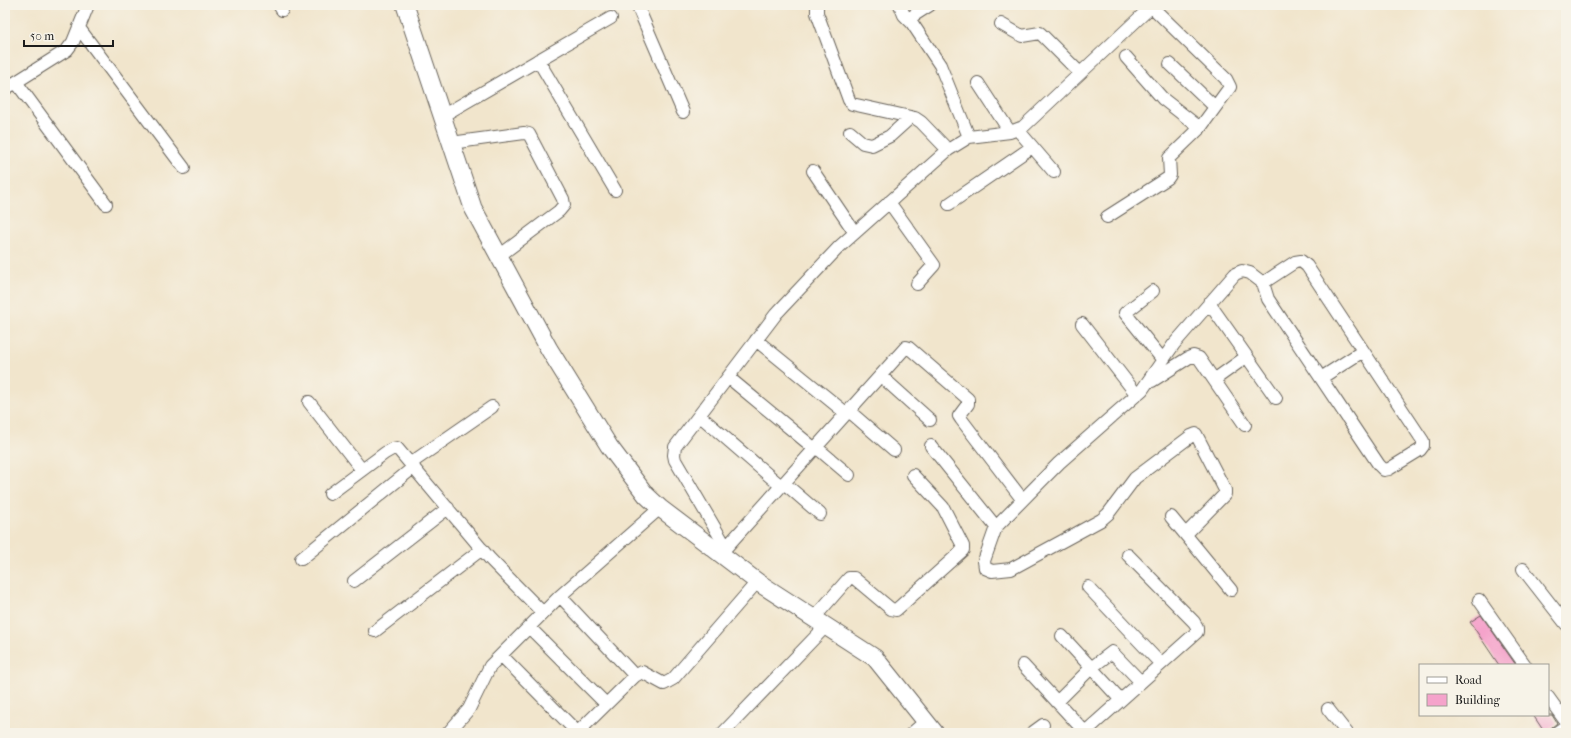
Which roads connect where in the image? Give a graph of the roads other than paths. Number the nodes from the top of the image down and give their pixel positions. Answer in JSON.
{"nodes":[{"id":1,"x":88,"y":5,"type":"edge"},
{"id":2,"x":405,"y":5,"type":"edge"},
{"id":3,"x":637,"y":5,"type":"edge"},
{"id":4,"x":817,"y":5,"type":"edge"},
{"id":5,"x":900,"y":5,"type":"edge"},
{"id":6,"x":930,"y":5,"type":"edge"},
{"id":7,"x":1146,"y":7,"type":"edge"},
{"id":8,"x":611,"y":18,"type":"dead end"},
{"id":9,"x":908,"y":20,"type":"junction"},
{"id":10,"x":1001,"y":24,"type":"dead end"},
{"id":11,"x":79,"y":28,"type":"junction"},
{"id":12,"x":1126,"y":57,"type":"dead end"},
{"id":13,"x":538,"y":60,"type":"junction"},
{"id":14,"x":1170,"y":64,"type":"dead end"},
{"id":15,"x":1080,"y":73,"type":"junction"},
{"id":16,"x":16,"y":82,"type":"junction"},
{"id":17,"x":978,"y":83,"type":"dead end"},
{"id":18,"x":5,"y":88,"type":"edge"},
{"id":19,"x":1215,"y":107,"type":"junction"},
{"id":20,"x":683,"y":112,"type":"dead end"},
{"id":21,"x":442,"y":116,"type":"junction"},
{"id":22,"x":911,"y":117,"type":"junction"},
{"id":23,"x":1200,"y":128,"type":"junction"},
{"id":24,"x":1014,"y":131,"type":"junction"},
{"id":25,"x":850,"y":132,"type":"dead end"},
{"id":26,"x":969,"y":137,"type":"junction"},
{"id":27,"x":451,"y":143,"type":"junction"},
{"id":28,"x":1032,"y":146,"type":"junction"},
{"id":29,"x":948,"y":150,"type":"junction"},
{"id":30,"x":184,"y":168,"type":"dead end"},
{"id":31,"x":813,"y":171,"type":"dead end"},
{"id":32,"x":1054,"y":172,"type":"dead end"},
{"id":33,"x":616,"y":190,"type":"dead end"},
{"id":34,"x":889,"y":202,"type":"junction"},
{"id":35,"x":106,"y":204,"type":"dead end"},
{"id":36,"x":949,"y":204,"type":"dead end"},
{"id":37,"x":1107,"y":217,"type":"dead end"},
{"id":38,"x":855,"y":233,"type":"junction"},
{"id":39,"x":499,"y":256,"type":"junction"},
{"id":40,"x":1263,"y":283,"type":"junction"},
{"id":41,"x":917,"y":284,"type":"dead end"},
{"id":42,"x":1152,"y":291,"type":"dead end"},
{"id":43,"x":1209,"y":303,"type":"junction"},
{"id":44,"x":1082,"y":324,"type":"dead end"},
{"id":45,"x":756,"y":340,"type":"junction"},
{"id":46,"x":1363,"y":351,"type":"junction"},
{"id":47,"x":1246,"y":357,"type":"junction"},
{"id":48,"x":1163,"y":360,"type":"junction"},
{"id":49,"x":881,"y":376,"type":"junction"},
{"id":50,"x":728,"y":377,"type":"junction"},
{"id":51,"x":1321,"y":378,"type":"junction"},
{"id":52,"x":1214,"y":380,"type":"junction"},
{"id":53,"x":1149,"y":383,"type":"junction"},
{"id":54,"x":1137,"y":395,"type":"junction"},
{"id":55,"x":1276,"y":398,"type":"dead end"},
{"id":56,"x":309,"y":402,"type":"dead end"},
{"id":57,"x":492,"y":407,"type":"dead end"},
{"id":58,"x":848,"y":412,"type":"junction"},
{"id":59,"x":699,"y":415,"type":"junction"},
{"id":60,"x":930,"y":420,"type":"dead end"},
{"id":61,"x":1245,"y":425,"type":"dead end"},
{"id":62,"x":931,"y":446,"type":"dead end"},
{"id":63,"x":816,"y":448,"type":"junction"},
{"id":64,"x":894,"y":450,"type":"dead end"},
{"id":65,"x":412,"y":465,"type":"junction"},
{"id":66,"x":362,"y":470,"type":"junction"},
{"id":67,"x":848,"y":475,"type":"dead end"},
{"id":68,"x":913,"y":475,"type":"dead end"},
{"id":69,"x":783,"y":485,"type":"junction"},
{"id":70,"x":330,"y":494,"type":"dead end"},
{"id":71,"x":1022,"y":499,"type":"junction"},
{"id":72,"x":448,"y":508,"type":"junction"},
{"id":73,"x":660,"y":508,"type":"junction"},
{"id":74,"x":820,"y":514,"type":"dead end"},
{"id":75,"x":1171,"y":517,"type":"dead end"},
{"id":76,"x":996,"y":527,"type":"junction"},
{"id":77,"x":1186,"y":534,"type":"junction"},
{"id":78,"x":482,"y":549,"type":"junction"},
{"id":79,"x":724,"y":550,"type":"junction"},
{"id":80,"x":1128,"y":556,"type":"dead end"},
{"id":81,"x":301,"y":558,"type":"dead end"},
{"id":82,"x":1524,"y":568,"type":"dead end"},
{"id":83,"x":354,"y":580,"type":"dead end"},
{"id":84,"x":757,"y":582,"type":"junction"},
{"id":85,"x":1088,"y":587,"type":"dead end"},
{"id":86,"x":1231,"y":590,"type":"dead end"},
{"id":87,"x":560,"y":596,"type":"junction"},
{"id":88,"x":1479,"y":600,"type":"dead end"},
{"id":89,"x":543,"y":613,"type":"junction"},
{"id":90,"x":820,"y":622,"type":"junction"},
{"id":91,"x":1566,"y":624,"type":"edge"},
{"id":92,"x":529,"y":627,"type":"junction"},
{"id":93,"x":375,"y":631,"type":"dead end"},
{"id":94,"x":1062,"y":636,"type":"dead end"},
{"id":95,"x":501,"y":655,"type":"junction"},
{"id":96,"x":1160,"y":663,"type":"junction"},
{"id":97,"x":1524,"y":664,"type":"edge"},
{"id":98,"x":1023,"y":665,"type":"dead end"},
{"id":99,"x":1091,"y":668,"type":"junction"},
{"id":100,"x":635,"y":676,"type":"junction"},
{"id":101,"x":1140,"y":681,"type":"junction"},
{"id":102,"x":1549,"y":698,"type":"edge"},
{"id":103,"x":1120,"y":700,"type":"junction"},
{"id":104,"x":1057,"y":702,"type":"junction"},
{"id":105,"x":606,"y":704,"type":"junction"},
{"id":106,"x":1328,"y":709,"type":"dead end"},
{"id":107,"x":1566,"y":722,"type":"edge"},
{"id":108,"x":1043,"y":726,"type":"dead end"},
{"id":109,"x":1566,"y":726,"type":"edge"},
{"id":110,"x":930,"y":727,"type":"edge"},
{"id":111,"x":1085,"y":732,"type":"edge"},
{"id":112,"x":448,"y":733,"type":"edge"},
{"id":113,"x":577,"y":733,"type":"edge"},
{"id":114,"x":723,"y":733,"type":"edge"},
{"id":115,"x":912,"y":733,"type":"edge"},
{"id":116,"x":1032,"y":733,"type":"edge"},
{"id":117,"x":1347,"y":733,"type":"edge"},
{"id":118,"x":1556,"y":733,"type":"edge"}],
"edges":[{"from":1,"to":11,"type":"street"},
{"from":2,"to":21,"type":"highway"},
{"from":3,"to":20,"type":"street"},
{"from":4,"to":22,"type":"street"},
{"from":5,"to":9,"type":"street"},
{"from":6,"to":9,"type":"street"},
{"from":7,"to":15,"type":"street"},
{"from":7,"to":19,"type":"street"},
{"from":8,"to":13,"type":"street"},
{"from":9,"to":26,"type":"street"},
{"from":10,"to":15,"type":"street"},
{"from":11,"to":16,"type":"street"},
{"from":11,"to":30,"type":"street"},
{"from":12,"to":23,"type":"street"},
{"from":13,"to":21,"type":"street"},
{"from":13,"to":33,"type":"street"},
{"from":14,"to":19,"type":"street"},
{"from":15,"to":24,"type":"street"},
{"from":16,"to":18,"type":"street"},
{"from":16,"to":35,"type":"street"},
{"from":17,"to":24,"type":"street"},
{"from":19,"to":23,"type":"street"},
{"from":21,"to":27,"type":"highway"},
{"from":22,"to":25,"type":"street"},
{"from":22,"to":29,"type":"street"},
{"from":23,"to":37,"type":"street"},
{"from":24,"to":26,"type":"street"},
{"from":24,"to":28,"type":"street"},
{"from":26,"to":29,"type":"street"},
{"from":27,"to":39,"type":"highway"},
{"from":27,"to":39,"type":"street"},
{"from":28,"to":32,"type":"street"},
{"from":28,"to":36,"type":"street"},
{"from":29,"to":34,"type":"street"},
{"from":31,"to":38,"type":"street"},
{"from":34,"to":38,"type":"street"},
{"from":34,"to":41,"type":"street"},
{"from":38,"to":45,"type":"street"},
{"from":39,"to":73,"type":"highway"},
{"from":40,"to":43,"type":"street"},
{"from":40,"to":46,"type":"street"},
{"from":40,"to":51,"type":"street"},
{"from":42,"to":48,"type":"street"},
{"from":43,"to":47,"type":"street"},
{"from":43,"to":48,"type":"street"},
{"from":44,"to":54,"type":"street"},
{"from":45,"to":50,"type":"street"},
{"from":45,"to":58,"type":"street"},
{"from":46,"to":51,"type":"street"},
{"from":46,"to":51,"type":"street"},
{"from":47,"to":52,"type":"street"},
{"from":47,"to":55,"type":"street"},
{"from":48,"to":53,"type":"street"},
{"from":49,"to":58,"type":"street"},
{"from":49,"to":60,"type":"street"},
{"from":49,"to":71,"type":"street"},
{"from":50,"to":59,"type":"street"},
{"from":50,"to":63,"type":"street"},
{"from":52,"to":53,"type":"street"},
{"from":52,"to":61,"type":"street"},
{"from":53,"to":54,"type":"street"},
{"from":54,"to":71,"type":"street"},
{"from":56,"to":66,"type":"street"},
{"from":57,"to":65,"type":"street"},
{"from":58,"to":63,"type":"street"},
{"from":58,"to":64,"type":"street"},
{"from":59,"to":69,"type":"street"},
{"from":59,"to":79,"type":"street"},
{"from":62,"to":76,"type":"street"},
{"from":63,"to":67,"type":"street"},
{"from":63,"to":69,"type":"street"},
{"from":65,"to":66,"type":"street"},
{"from":65,"to":72,"type":"street"},
{"from":65,"to":81,"type":"street"},
{"from":66,"to":70,"type":"street"},
{"from":68,"to":90,"type":"street"},
{"from":69,"to":74,"type":"street"},
{"from":69,"to":79,"type":"street"},
{"from":71,"to":76,"type":"street"},
{"from":72,"to":78,"type":"street"},
{"from":72,"to":83,"type":"street"},
{"from":73,"to":79,"type":"highway"},
{"from":73,"to":87,"type":"street"},
{"from":75,"to":77,"type":"street"},
{"from":76,"to":77,"type":"street"},
{"from":77,"to":86,"type":"street"},
{"from":78,"to":89,"type":"street"},
{"from":78,"to":93,"type":"street"},
{"from":79,"to":84,"type":"highway"},
{"from":80,"to":96,"type":"street"},
{"from":82,"to":91,"type":"street"},
{"from":84,"to":90,"type":"highway"},
{"from":84,"to":100,"type":"street"},
{"from":85,"to":96,"type":"street"},
{"from":87,"to":89,"type":"street"},
{"from":87,"to":100,"type":"street"},
{"from":88,"to":97,"type":"street"},
{"from":89,"to":92,"type":"street"},
{"from":90,"to":110,"type":"highway"},
{"from":90,"to":114,"type":"street"},
{"from":92,"to":95,"type":"street"},
{"from":92,"to":105,"type":"street"},
{"from":94,"to":99,"type":"street"},
{"from":95,"to":112,"type":"street"},
{"from":95,"to":113,"type":"street"},
{"from":96,"to":101,"type":"street"},
{"from":98,"to":104,"type":"street"},
{"from":99,"to":101,"type":"street"},
{"from":99,"to":103,"type":"street"},
{"from":99,"to":104,"type":"street"},
{"from":100,"to":105,"type":"street"},
{"from":101,"to":103,"type":"street"},
{"from":102,"to":107,"type":"street"},
{"from":103,"to":111,"type":"street"},
{"from":104,"to":111,"type":"street"},
{"from":105,"to":113,"type":"street"},
{"from":106,"to":117,"type":"street"},
{"from":108,"to":116,"type":"street"},
{"from":109,"to":118,"type":"street"},
{"from":110,"to":115,"type":"street"}]}
